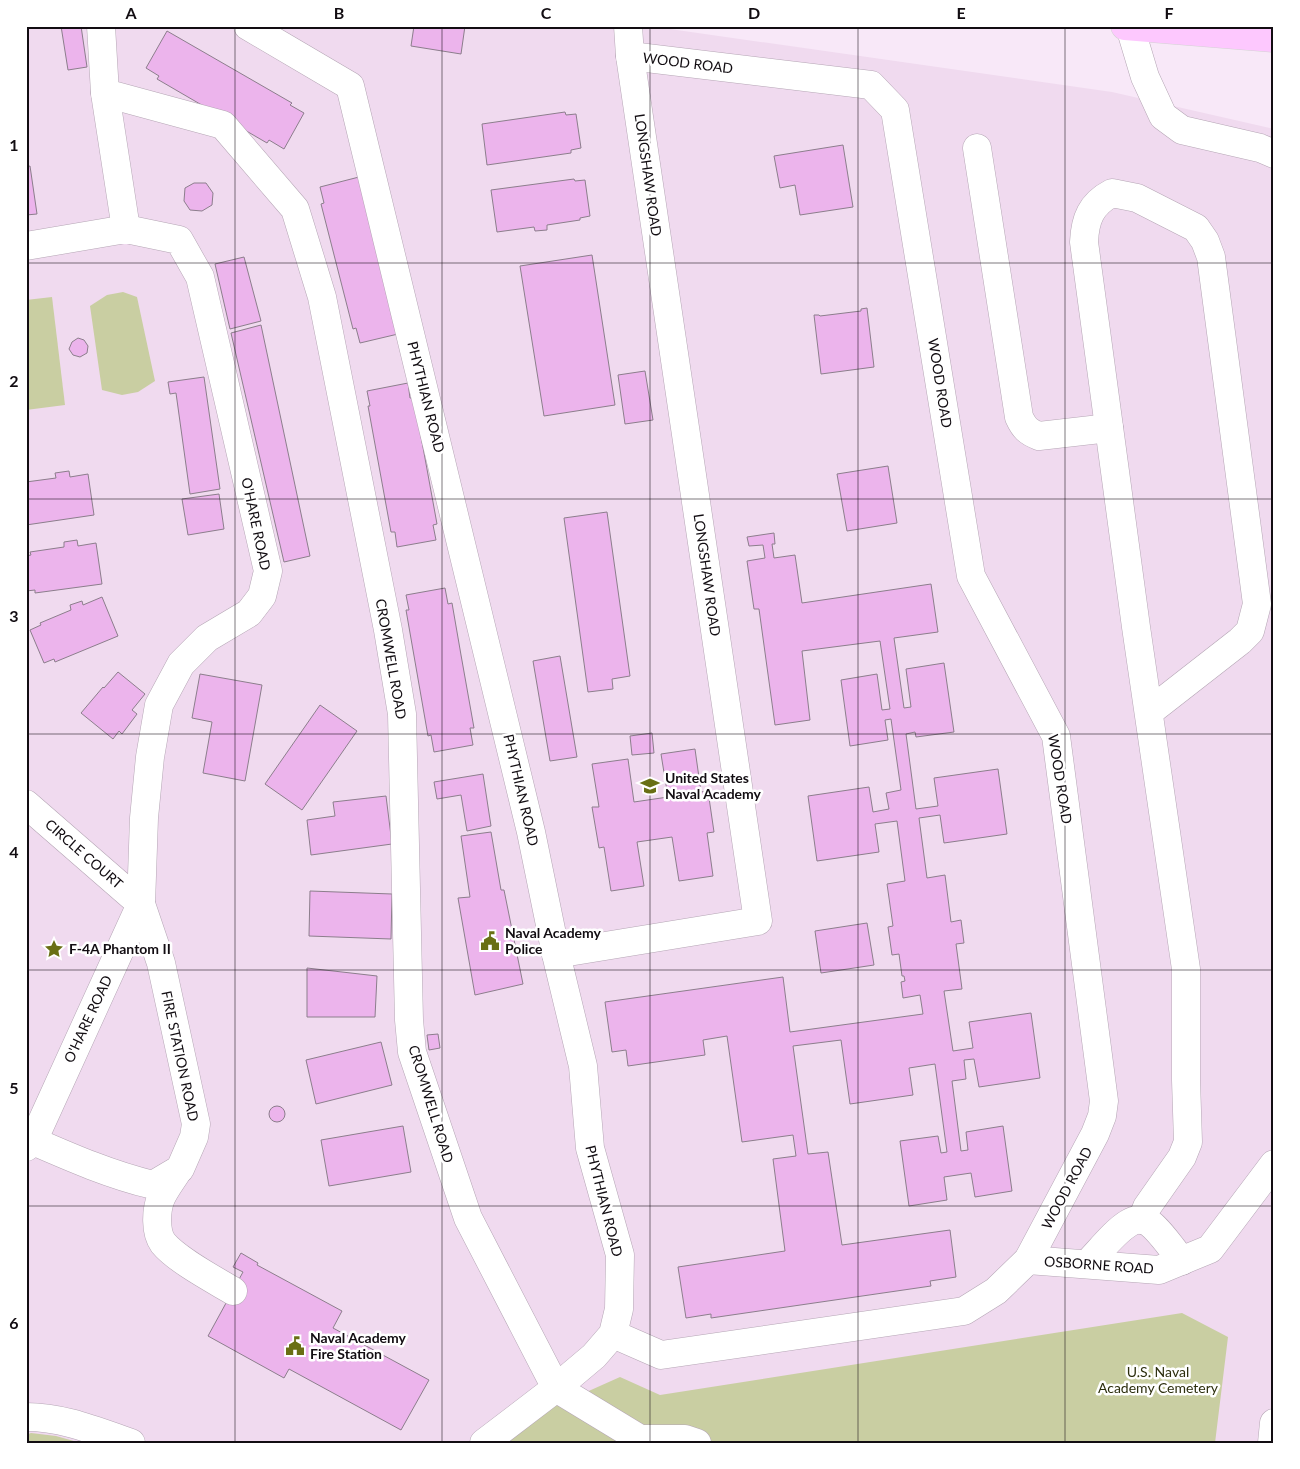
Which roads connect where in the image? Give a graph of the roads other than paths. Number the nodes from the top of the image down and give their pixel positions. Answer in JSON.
{"nodes":[{"id":1,"x":101,"y":26,"type":"edge"},
{"id":2,"x":248,"y":26,"type":"edge"},
{"id":3,"x":628,"y":26,"type":"edge"},
{"id":4,"x":1124,"y":26,"type":"edge"},
{"id":5,"x":1130,"y":27,"type":"edge"},
{"id":6,"x":1274,"y":38,"type":"edge"},
{"id":7,"x":630,"y":56,"type":"junction"},
{"id":8,"x":104,"y":93,"type":"junction"},
{"id":9,"x":977,"y":148,"type":"dead end"},
{"id":10,"x":1274,"y":154,"type":"edge"},
{"id":11,"x":126,"y":229,"type":"junction"},
{"id":12,"x":26,"y":246,"type":"edge"},
{"id":13,"x":1109,"y":428,"type":"junction"},
{"id":14,"x":1149,"y":712,"type":"junction"},
{"id":15,"x":26,"y":804,"type":"edge"},
{"id":16,"x":141,"y":904,"type":"junction"},
{"id":17,"x":556,"y":954,"type":"junction"},
{"id":18,"x":30,"y":1144,"type":"edge"},
{"id":19,"x":1274,"y":1164,"type":"edge"},
{"id":20,"x":180,"y":1169,"type":"junction"},
{"id":21,"x":1142,"y":1220,"type":"junction"},
{"id":22,"x":1028,"y":1260,"type":"junction"},
{"id":23,"x":1182,"y":1261,"type":"junction"},
{"id":24,"x":1087,"y":1264,"type":"junction"},
{"id":25,"x":233,"y":1291,"type":"dead end"},
{"id":26,"x":613,"y":1334,"type":"junction"},
{"id":27,"x":556,"y":1388,"type":"junction"},
{"id":28,"x":26,"y":1417,"type":"edge"},
{"id":29,"x":1274,"y":1423,"type":"edge"},
{"id":30,"x":640,"y":1441,"type":"edge"},
{"id":31,"x":131,"y":1443,"type":"edge"},
{"id":32,"x":484,"y":1443,"type":"edge"},
{"id":33,"x":697,"y":1443,"type":"edge"},
{"id":34,"x":1272,"y":1443,"type":"edge"}],
"edges":[{"from":1,"to":8,"type":"street"},
{"from":2,"to":17,"type":"street","name":"PHYTHIAN ROAD"},
{"from":3,"to":7,"type":"street","name":"LONGSHAW ROAD"},
{"from":4,"to":5,"type":"main road"},
{"from":5,"to":6,"type":"main road"},
{"from":5,"to":10,"type":"street"},
{"from":7,"to":17,"type":"street","name":"LONGSHAW ROAD"},
{"from":7,"to":22,"type":"street","name":"WOOD ROAD"},
{"from":8,"to":11,"type":"street"},
{"from":8,"to":27,"type":"street","name":"CROMWELL ROAD"},
{"from":9,"to":13,"type":"street"},
{"from":11,"to":12,"type":"street"},
{"from":11,"to":16,"type":"street","name":"O'HARE ROAD"},
{"from":13,"to":14,"type":"street"},
{"from":13,"to":14,"type":"street"},
{"from":14,"to":21,"type":"street"},
{"from":15,"to":16,"type":"street","name":"CIRCLE COURT"},
{"from":16,"to":18,"type":"street","name":"O'HARE ROAD"},
{"from":16,"to":20,"type":"street","name":"FIRE STATION ROAD"},
{"from":17,"to":26,"type":"street","name":"PHYTHIAN ROAD"},
{"from":18,"to":20,"type":"street"},
{"from":19,"to":23,"type":"street","name":"OSBORNE ROAD"},
{"from":20,"to":25,"type":"street","name":"FIRE STATION ROAD"},
{"from":21,"to":23,"type":"street"},
{"from":21,"to":24,"type":"street"},
{"from":22,"to":24,"type":"street","name":"OSBORNE ROAD"},
{"from":22,"to":26,"type":"street","name":"WOOD ROAD"},
{"from":23,"to":24,"type":"street","name":"OSBORNE ROAD"},
{"from":26,"to":27,"type":"street","name":"PHYTHIAN ROAD"},
{"from":27,"to":30,"type":"street"},
{"from":27,"to":32,"type":"street","name":"PHYTHIAN ROAD"},
{"from":28,"to":31,"type":"street"},
{"from":29,"to":34,"type":"street"},
{"from":30,"to":33,"type":"street"}]}
